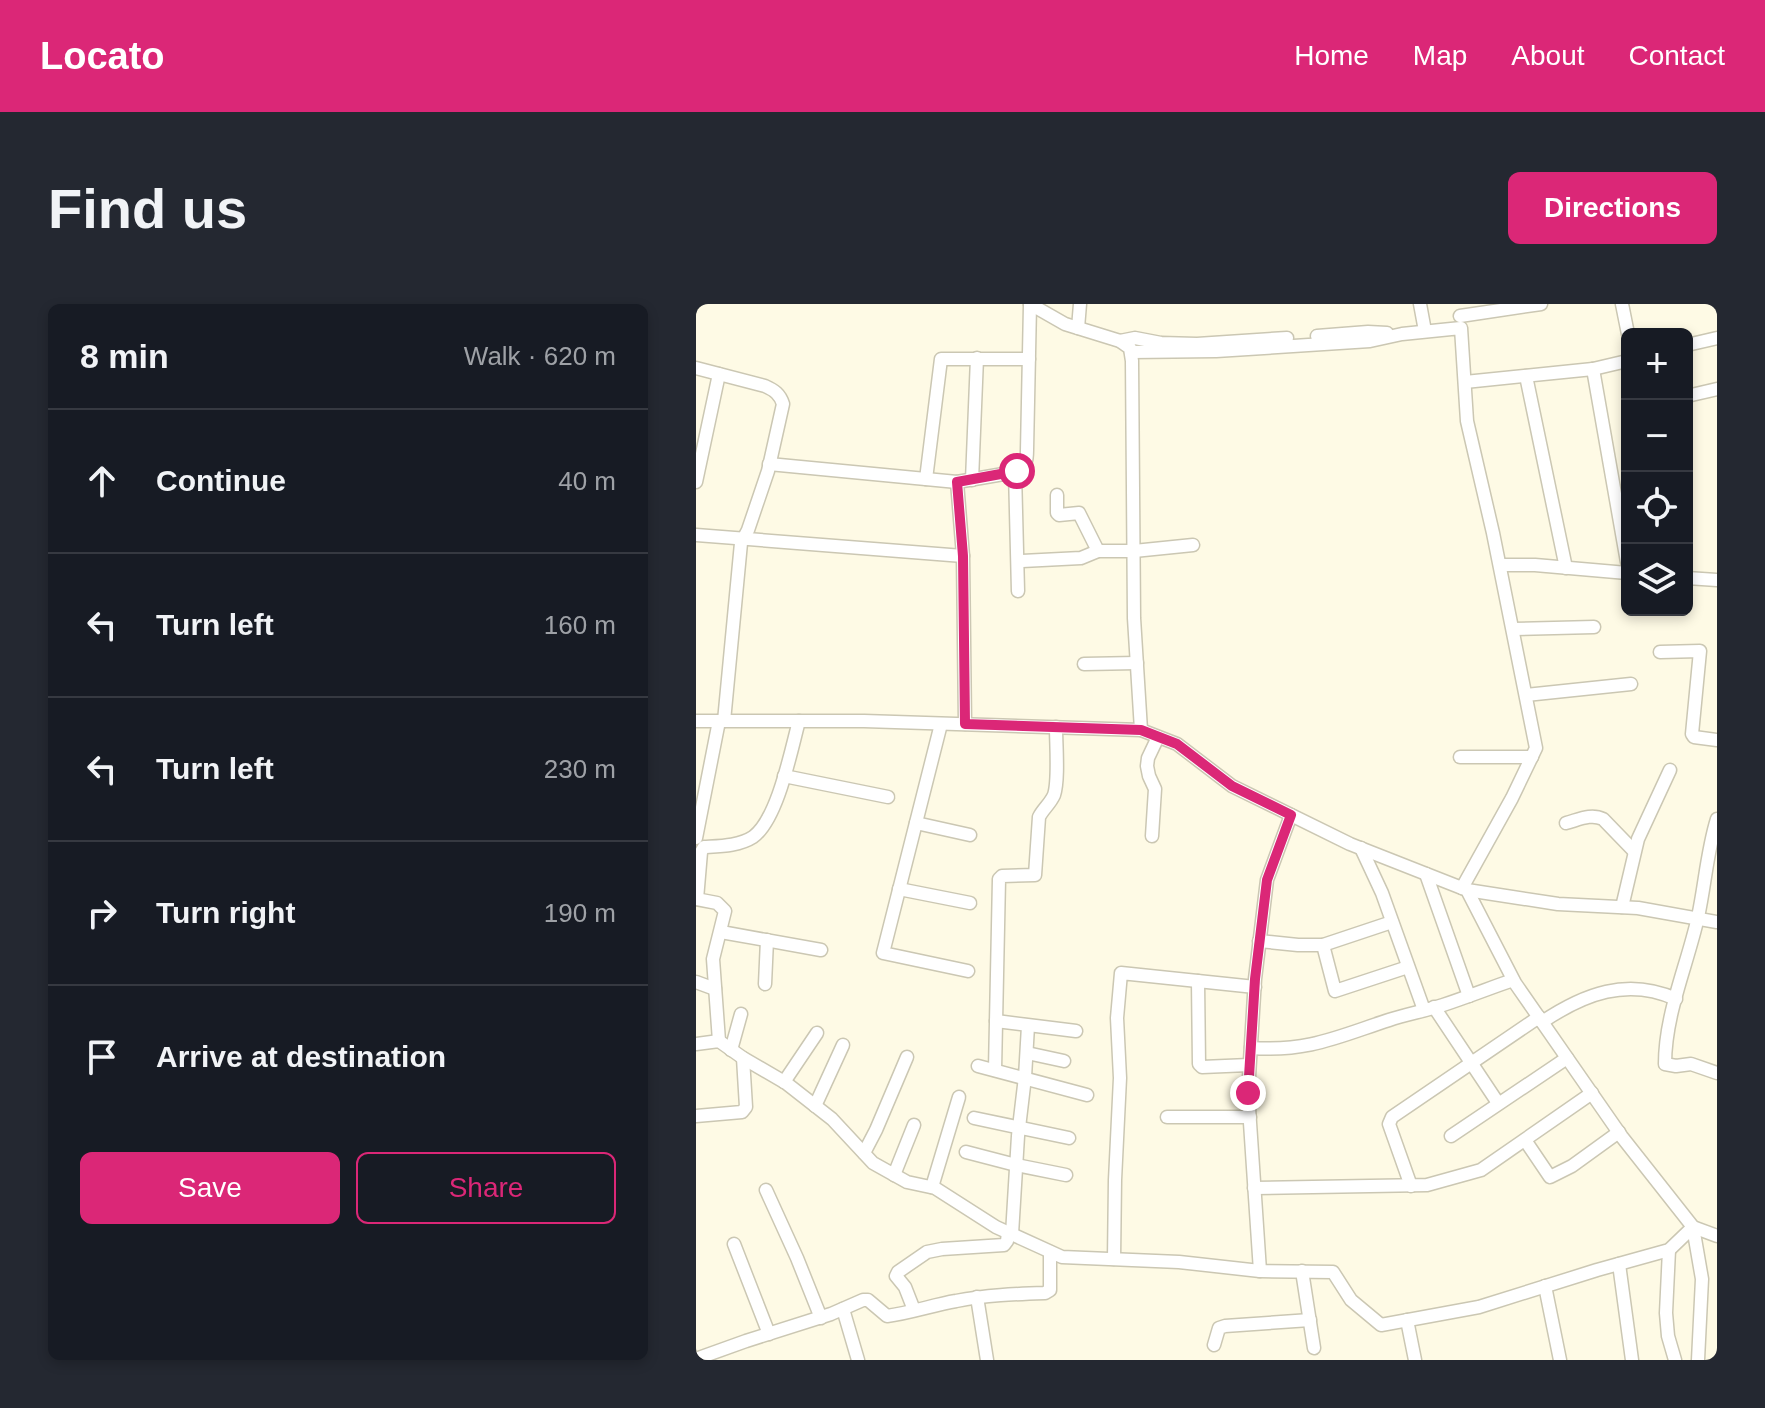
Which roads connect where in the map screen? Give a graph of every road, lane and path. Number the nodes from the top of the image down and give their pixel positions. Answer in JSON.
{"nodes":[{"id":1,"x":1030,"y":304,"type":"edge"},
{"id":2,"x":1080,"y":304,"type":"edge"},
{"id":3,"x":1420,"y":304,"type":"edge"},
{"id":4,"x":1541,"y":304,"type":"edge"},
{"id":5,"x":1622,"y":304,"type":"edge"},
{"id":6,"x":1460,"y":316,"type":"edge"},
{"id":7,"x":1078,"y":328,"type":"junction"},
{"id":8,"x":1627,"y":328,"type":"edge"},
{"id":9,"x":1425,"y":331,"type":"junction"},
{"id":10,"x":1402,"y":334,"type":"junction"},
{"id":11,"x":1717,"y":338,"type":"edge"},
{"id":12,"x":1120,"y":341,"type":"junction"},
{"id":13,"x":1693,"y":344,"type":"edge"},
{"id":14,"x":1131,"y":352,"type":"junction"},
{"id":15,"x":977,"y":358,"type":"junction"},
{"id":16,"x":1029,"y":359,"type":"junction"},
{"id":17,"x":1621,"y":362,"type":"edge"},
{"id":18,"x":696,"y":368,"type":"edge"},
{"id":19,"x":1593,"y":369,"type":"junction"},
{"id":20,"x":719,"y":374,"type":"junction"},
{"id":21,"x":1526,"y":376,"type":"junction"},
{"id":22,"x":1465,"y":382,"type":"junction"},
{"id":23,"x":1717,"y":389,"type":"edge"},
{"id":24,"x":1693,"y":395,"type":"edge"},
{"id":25,"x":769,"y":464,"type":"junction"},
{"id":26,"x":1015,"y":472,"type":"junction"},
{"id":27,"x":926,"y":479,"type":"junction"},
{"id":28,"x":972,"y":480,"type":"junction"},
{"id":29,"x":696,"y":482,"type":"edge"},
{"id":30,"x":957,"y":482,"type":"junction"},
{"id":31,"x":1057,"y":495,"type":"dead end"},
{"id":32,"x":696,"y":535,"type":"edge"},
{"id":33,"x":743,"y":540,"type":"junction"},
{"id":34,"x":1624,"y":544,"type":"edge"},
{"id":35,"x":1193,"y":545,"type":"dead end"},
{"id":36,"x":1098,"y":551,"type":"junction"},
{"id":37,"x":1134,"y":551,"type":"junction"},
{"id":38,"x":963,"y":556,"type":"junction"},
{"id":39,"x":1022,"y":561,"type":"dead end"},
{"id":40,"x":1500,"y":565,"type":"junction"},
{"id":41,"x":1566,"y":568,"type":"junction"},
{"id":42,"x":1621,"y":573,"type":"edge"},
{"id":43,"x":1693,"y":578,"type":"edge"},
{"id":44,"x":1717,"y":580,"type":"edge"},
{"id":45,"x":1018,"y":591,"type":"dead end"},
{"id":46,"x":1594,"y":627,"type":"dead end"},
{"id":47,"x":1513,"y":629,"type":"junction"},
{"id":48,"x":1660,"y":652,"type":"dead end"},
{"id":49,"x":1137,"y":663,"type":"junction"},
{"id":50,"x":1084,"y":664,"type":"dead end"},
{"id":51,"x":1631,"y":684,"type":"dead end"},
{"id":52,"x":1526,"y":695,"type":"junction"},
{"id":53,"x":696,"y":721,"type":"edge"},
{"id":54,"x":721,"y":721,"type":"junction"},
{"id":55,"x":799,"y":721,"type":"junction"},
{"id":56,"x":941,"y":724,"type":"junction"},
{"id":57,"x":965,"y":724,"type":"junction"},
{"id":58,"x":1056,"y":727,"type":"junction"},
{"id":59,"x":1141,"y":730,"type":"junction"},
{"id":60,"x":1158,"y":737,"type":"junction"},
{"id":61,"x":1717,"y":740,"type":"edge"},
{"id":62,"x":1460,"y":757,"type":"dead end"},
{"id":63,"x":1532,"y":757,"type":"junction"},
{"id":64,"x":1670,"y":770,"type":"dead end"},
{"id":65,"x":784,"y":776,"type":"junction"},
{"id":66,"x":888,"y":797,"type":"dead end"},
{"id":67,"x":1291,"y":815,"type":"junction"},
{"id":68,"x":1717,"y":819,"type":"edge"},
{"id":69,"x":916,"y":823,"type":"junction"},
{"id":70,"x":1566,"y":823,"type":"dead end"},
{"id":71,"x":970,"y":835,"type":"dead end"},
{"id":72,"x":1152,"y":836,"type":"dead end"},
{"id":73,"x":696,"y":838,"type":"edge"},
{"id":74,"x":1361,"y":848,"type":"junction"},
{"id":75,"x":698,"y":849,"type":"edge"},
{"id":76,"x":1634,"y":851,"type":"junction"},
{"id":77,"x":1426,"y":874,"type":"junction"},
{"id":78,"x":899,"y":889,"type":"junction"},
{"id":79,"x":1464,"y":889,"type":"junction"},
{"id":80,"x":697,"y":899,"type":"edge"},
{"id":81,"x":970,"y":903,"type":"dead end"},
{"id":82,"x":1622,"y":907,"type":"junction"},
{"id":83,"x":1698,"y":917,"type":"junction"},
{"id":84,"x":1392,"y":922,"type":"junction"},
{"id":85,"x":1717,"y":922,"type":"edge"},
{"id":86,"x":721,"y":932,"type":"junction"},
{"id":87,"x":767,"y":940,"type":"junction"},
{"id":88,"x":1259,"y":941,"type":"junction"},
{"id":89,"x":1323,"y":945,"type":"junction"},
{"id":90,"x":821,"y":950,"type":"dead end"},
{"id":91,"x":1408,"y":967,"type":"junction"},
{"id":92,"x":968,"y":971,"type":"dead end"},
{"id":93,"x":1513,"y":980,"type":"junction"},
{"id":94,"x":1198,"y":981,"type":"junction"},
{"id":95,"x":696,"y":982,"type":"edge"},
{"id":96,"x":765,"y":984,"type":"dead end"},
{"id":97,"x":1255,"y":987,"type":"junction"},
{"id":98,"x":715,"y":989,"type":"junction"},
{"id":99,"x":1469,"y":996,"type":"junction"},
{"id":100,"x":1676,"y":999,"type":"junction"},
{"id":101,"x":1429,"y":1009,"type":"junction"},
{"id":102,"x":741,"y":1014,"type":"dead end"},
{"id":103,"x":1540,"y":1020,"type":"junction"},
{"id":104,"x":996,"y":1021,"type":"junction"},
{"id":105,"x":1028,"y":1026,"type":"junction"},
{"id":106,"x":1076,"y":1031,"type":"dead end"},
{"id":107,"x":817,"y":1033,"type":"dead end"},
{"id":108,"x":719,"y":1041,"type":"junction"},
{"id":109,"x":696,"y":1044,"type":"edge"},
{"id":110,"x":843,"y":1045,"type":"dead end"},
{"id":111,"x":1251,"y":1048,"type":"junction"},
{"id":112,"x":731,"y":1050,"type":"junction"},
{"id":113,"x":1027,"y":1053,"type":"junction"},
{"id":114,"x":907,"y":1057,"type":"dead end"},
{"id":115,"x":743,"y":1058,"type":"junction"},
{"id":116,"x":1567,"y":1058,"type":"junction"},
{"id":117,"x":1064,"y":1061,"type":"dead end"},
{"id":118,"x":1472,"y":1063,"type":"junction"},
{"id":119,"x":1249,"y":1065,"type":"junction"},
{"id":120,"x":978,"y":1066,"type":"dead end"},
{"id":121,"x":995,"y":1070,"type":"junction"},
{"id":122,"x":1717,"y":1073,"type":"edge"},
{"id":123,"x":1025,"y":1077,"type":"junction"},
{"id":124,"x":784,"y":1082,"type":"junction"},
{"id":125,"x":1592,"y":1093,"type":"junction"},
{"id":126,"x":1087,"y":1095,"type":"dead end"},
{"id":127,"x":959,"y":1097,"type":"dead end"},
{"id":128,"x":1498,"y":1103,"type":"junction"},
{"id":129,"x":815,"y":1106,"type":"junction"},
{"id":130,"x":696,"y":1116,"type":"edge"},
{"id":131,"x":1167,"y":1117,"type":"dead end"},
{"id":132,"x":1250,"y":1117,"type":"junction"},
{"id":133,"x":974,"y":1118,"type":"dead end"},
{"id":134,"x":914,"y":1125,"type":"dead end"},
{"id":135,"x":1019,"y":1128,"type":"junction"},
{"id":136,"x":1619,"y":1132,"type":"junction"},
{"id":137,"x":1451,"y":1136,"type":"dead end"},
{"id":138,"x":1069,"y":1138,"type":"dead end"},
{"id":139,"x":1525,"y":1140,"type":"junction"},
{"id":140,"x":966,"y":1152,"type":"dead end"},
{"id":141,"x":864,"y":1153,"type":"junction"},
{"id":142,"x":1016,"y":1165,"type":"junction"},
{"id":143,"x":894,"y":1175,"type":"junction"},
{"id":144,"x":1066,"y":1175,"type":"dead end"},
{"id":145,"x":1411,"y":1186,"type":"junction"},
{"id":146,"x":932,"y":1187,"type":"junction"},
{"id":147,"x":1254,"y":1188,"type":"junction"},
{"id":148,"x":766,"y":1190,"type":"dead end"},
{"id":149,"x":1693,"y":1227,"type":"junction"},
{"id":150,"x":1010,"y":1234,"type":"junction"},
{"id":151,"x":1717,"y":1236,"type":"edge"},
{"id":152,"x":734,"y":1244,"type":"dead end"},
{"id":153,"x":1669,"y":1250,"type":"junction"},
{"id":154,"x":1050,"y":1252,"type":"junction"},
{"id":155,"x":1114,"y":1259,"type":"junction"},
{"id":156,"x":1619,"y":1264,"type":"junction"},
{"id":157,"x":1260,"y":1271,"type":"junction"},
{"id":158,"x":1302,"y":1271,"type":"junction"},
{"id":159,"x":1545,"y":1286,"type":"junction"},
{"id":160,"x":977,"y":1297,"type":"junction"},
{"id":161,"x":843,"y":1309,"type":"junction"},
{"id":162,"x":914,"y":1310,"type":"junction"},
{"id":163,"x":821,"y":1318,"type":"junction"},
{"id":164,"x":1310,"y":1320,"type":"junction"},
{"id":165,"x":1407,"y":1320,"type":"junction"},
{"id":166,"x":769,"y":1334,"type":"junction"},
{"id":167,"x":1214,"y":1345,"type":"dead end"},
{"id":168,"x":1314,"y":1348,"type":"dead end"},
{"id":169,"x":696,"y":1359,"type":"edge"},
{"id":170,"x":858,"y":1360,"type":"edge"},
{"id":171,"x":987,"y":1360,"type":"edge"},
{"id":172,"x":1415,"y":1360,"type":"edge"},
{"id":173,"x":1560,"y":1360,"type":"edge"},
{"id":174,"x":1632,"y":1360,"type":"edge"},
{"id":175,"x":1675,"y":1360,"type":"edge"},
{"id":176,"x":1698,"y":1360,"type":"edge"}],
"edges":[{"from":1,"to":7,"type":"street"},
{"from":1,"to":16,"type":"street"},
{"from":2,"to":7,"type":"street"},
{"from":3,"to":9,"type":"street"},
{"from":4,"to":6,"type":"street"},
{"from":5,"to":8,"type":"street"},
{"from":6,"to":9,"type":"street"},
{"from":6,"to":22,"type":"street"},
{"from":7,"to":12,"type":"street"},
{"from":9,"to":10,"type":"street"},
{"from":10,"to":12,"type":"street"},
{"from":10,"to":14,"type":"street"},
{"from":11,"to":13,"type":"street"},
{"from":12,"to":14,"type":"street"},
{"from":14,"to":37,"type":"street"},
{"from":15,"to":16,"type":"street"},
{"from":15,"to":27,"type":"street"},
{"from":15,"to":28,"type":"street"},
{"from":16,"to":26,"type":"street"},
{"from":17,"to":19,"type":"street"},
{"from":18,"to":20,"type":"street"},
{"from":19,"to":21,"type":"street"},
{"from":19,"to":34,"type":"street"},
{"from":20,"to":25,"type":"street"},
{"from":20,"to":29,"type":"street"},
{"from":21,"to":22,"type":"street"},
{"from":21,"to":41,"type":"street"},
{"from":22,"to":40,"type":"street"},
{"from":23,"to":24,"type":"street"},
{"from":25,"to":27,"type":"street"},
{"from":25,"to":33,"type":"street"},
{"from":26,"to":28,"type":"street"},
{"from":26,"to":45,"type":"street"},
{"from":27,"to":30,"type":"street"},
{"from":28,"to":30,"type":"street"},
{"from":30,"to":38,"type":"street"},
{"from":31,"to":36,"type":"street"},
{"from":32,"to":33,"type":"street"},
{"from":33,"to":38,"type":"street"},
{"from":33,"to":54,"type":"street"},
{"from":35,"to":37,"type":"street"},
{"from":36,"to":37,"type":"street"},
{"from":36,"to":39,"type":"street"},
{"from":37,"to":49,"type":"street"},
{"from":38,"to":57,"type":"street"},
{"from":40,"to":41,"type":"street"},
{"from":40,"to":47,"type":"street"},
{"from":41,"to":42,"type":"street"},
{"from":43,"to":44,"type":"street"},
{"from":46,"to":47,"type":"street"},
{"from":47,"to":52,"type":"street"},
{"from":48,"to":61,"type":"street"},
{"from":49,"to":50,"type":"street"},
{"from":49,"to":59,"type":"street"},
{"from":51,"to":52,"type":"street"},
{"from":52,"to":63,"type":"street"},
{"from":53,"to":54,"type":"street"},
{"from":54,"to":55,"type":"street"},
{"from":54,"to":73,"type":"street"},
{"from":55,"to":56,"type":"street"},
{"from":55,"to":65,"type":"street"},
{"from":56,"to":57,"type":"street"},
{"from":56,"to":69,"type":"street"},
{"from":57,"to":58,"type":"street"},
{"from":58,"to":59,"type":"street"},
{"from":58,"to":104,"type":"street"},
{"from":59,"to":60,"type":"street"},
{"from":60,"to":67,"type":"street"},
{"from":60,"to":72,"type":"street"},
{"from":62,"to":63,"type":"street"},
{"from":63,"to":79,"type":"street"},
{"from":64,"to":76,"type":"street"},
{"from":65,"to":66,"type":"street"},
{"from":65,"to":75,"type":"street"},
{"from":67,"to":74,"type":"street"},
{"from":67,"to":88,"type":"street"},
{"from":68,"to":83,"type":"street"},
{"from":69,"to":71,"type":"street"},
{"from":69,"to":78,"type":"street"},
{"from":70,"to":76,"type":"street"},
{"from":74,"to":77,"type":"street"},
{"from":74,"to":84,"type":"street"},
{"from":75,"to":80,"type":"street"},
{"from":76,"to":82,"type":"street"},
{"from":77,"to":79,"type":"street"},
{"from":77,"to":99,"type":"street"},
{"from":78,"to":81,"type":"street"},
{"from":78,"to":92,"type":"street"},
{"from":79,"to":82,"type":"street"},
{"from":79,"to":93,"type":"street"},
{"from":80,"to":86,"type":"street"},
{"from":82,"to":83,"type":"street"},
{"from":83,"to":85,"type":"street"},
{"from":83,"to":100,"type":"street"},
{"from":84,"to":89,"type":"street"},
{"from":84,"to":91,"type":"street"},
{"from":86,"to":87,"type":"street"},
{"from":86,"to":98,"type":"street"},
{"from":87,"to":90,"type":"street"},
{"from":87,"to":96,"type":"street"},
{"from":88,"to":89,"type":"street"},
{"from":88,"to":97,"type":"street"},
{"from":89,"to":91,"type":"street"},
{"from":91,"to":101,"type":"street"},
{"from":93,"to":99,"type":"street"},
{"from":93,"to":103,"type":"street"},
{"from":94,"to":97,"type":"street"},
{"from":94,"to":119,"type":"street"},
{"from":94,"to":155,"type":"street"},
{"from":95,"to":98,"type":"street"},
{"from":97,"to":111,"type":"street"},
{"from":98,"to":108,"type":"street"},
{"from":99,"to":101,"type":"street"},
{"from":100,"to":103,"type":"street"},
{"from":100,"to":122,"type":"street"},
{"from":101,"to":111,"type":"street"},
{"from":101,"to":118,"type":"street"},
{"from":102,"to":112,"type":"street"},
{"from":103,"to":116,"type":"street"},
{"from":103,"to":118,"type":"street"},
{"from":104,"to":105,"type":"street"},
{"from":104,"to":121,"type":"street"},
{"from":105,"to":106,"type":"street"},
{"from":105,"to":113,"type":"street"},
{"from":107,"to":124,"type":"street"},
{"from":108,"to":109,"type":"street"},
{"from":108,"to":112,"type":"street"},
{"from":110,"to":129,"type":"street"},
{"from":111,"to":119,"type":"street"},
{"from":112,"to":115,"type":"street"},
{"from":113,"to":117,"type":"street"},
{"from":113,"to":123,"type":"street"},
{"from":114,"to":141,"type":"street"},
{"from":115,"to":124,"type":"street"},
{"from":115,"to":130,"type":"street"},
{"from":116,"to":125,"type":"street"},
{"from":116,"to":128,"type":"street"},
{"from":118,"to":128,"type":"street"},
{"from":118,"to":145,"type":"street"},
{"from":119,"to":132,"type":"street"},
{"from":120,"to":121,"type":"street"},
{"from":121,"to":123,"type":"street"},
{"from":123,"to":126,"type":"street"},
{"from":123,"to":135,"type":"street"},
{"from":124,"to":129,"type":"street"},
{"from":125,"to":136,"type":"street"},
{"from":125,"to":139,"type":"street"},
{"from":127,"to":146,"type":"street"},
{"from":128,"to":137,"type":"street"},
{"from":129,"to":141,"type":"street"},
{"from":131,"to":132,"type":"street"},
{"from":132,"to":147,"type":"street"},
{"from":133,"to":135,"type":"street"},
{"from":134,"to":143,"type":"street"},
{"from":135,"to":138,"type":"street"},
{"from":135,"to":142,"type":"street"},
{"from":136,"to":139,"type":"street"},
{"from":136,"to":149,"type":"street"},
{"from":139,"to":145,"type":"street"},
{"from":140,"to":142,"type":"street"},
{"from":141,"to":143,"type":"street"},
{"from":142,"to":144,"type":"street"},
{"from":142,"to":150,"type":"street"},
{"from":143,"to":146,"type":"street"},
{"from":145,"to":147,"type":"street"},
{"from":146,"to":150,"type":"street"},
{"from":147,"to":157,"type":"street"},
{"from":148,"to":163,"type":"street"},
{"from":149,"to":151,"type":"street"},
{"from":149,"to":153,"type":"street"},
{"from":149,"to":176,"type":"street"},
{"from":150,"to":154,"type":"street"},
{"from":150,"to":162,"type":"street"},
{"from":152,"to":166,"type":"street"},
{"from":153,"to":156,"type":"street"},
{"from":153,"to":175,"type":"street"},
{"from":154,"to":155,"type":"street"},
{"from":154,"to":160,"type":"street"},
{"from":155,"to":157,"type":"street"},
{"from":156,"to":159,"type":"street"},
{"from":156,"to":174,"type":"street"},
{"from":157,"to":158,"type":"street"},
{"from":158,"to":164,"type":"street"},
{"from":158,"to":165,"type":"street"},
{"from":159,"to":165,"type":"street"},
{"from":159,"to":173,"type":"street"},
{"from":160,"to":162,"type":"street"},
{"from":160,"to":171,"type":"street"},
{"from":161,"to":162,"type":"street"},
{"from":161,"to":163,"type":"street"},
{"from":161,"to":170,"type":"street"},
{"from":163,"to":166,"type":"street"},
{"from":164,"to":167,"type":"street"},
{"from":164,"to":168,"type":"street"},
{"from":165,"to":172,"type":"street"},
{"from":166,"to":169,"type":"street"}]}
